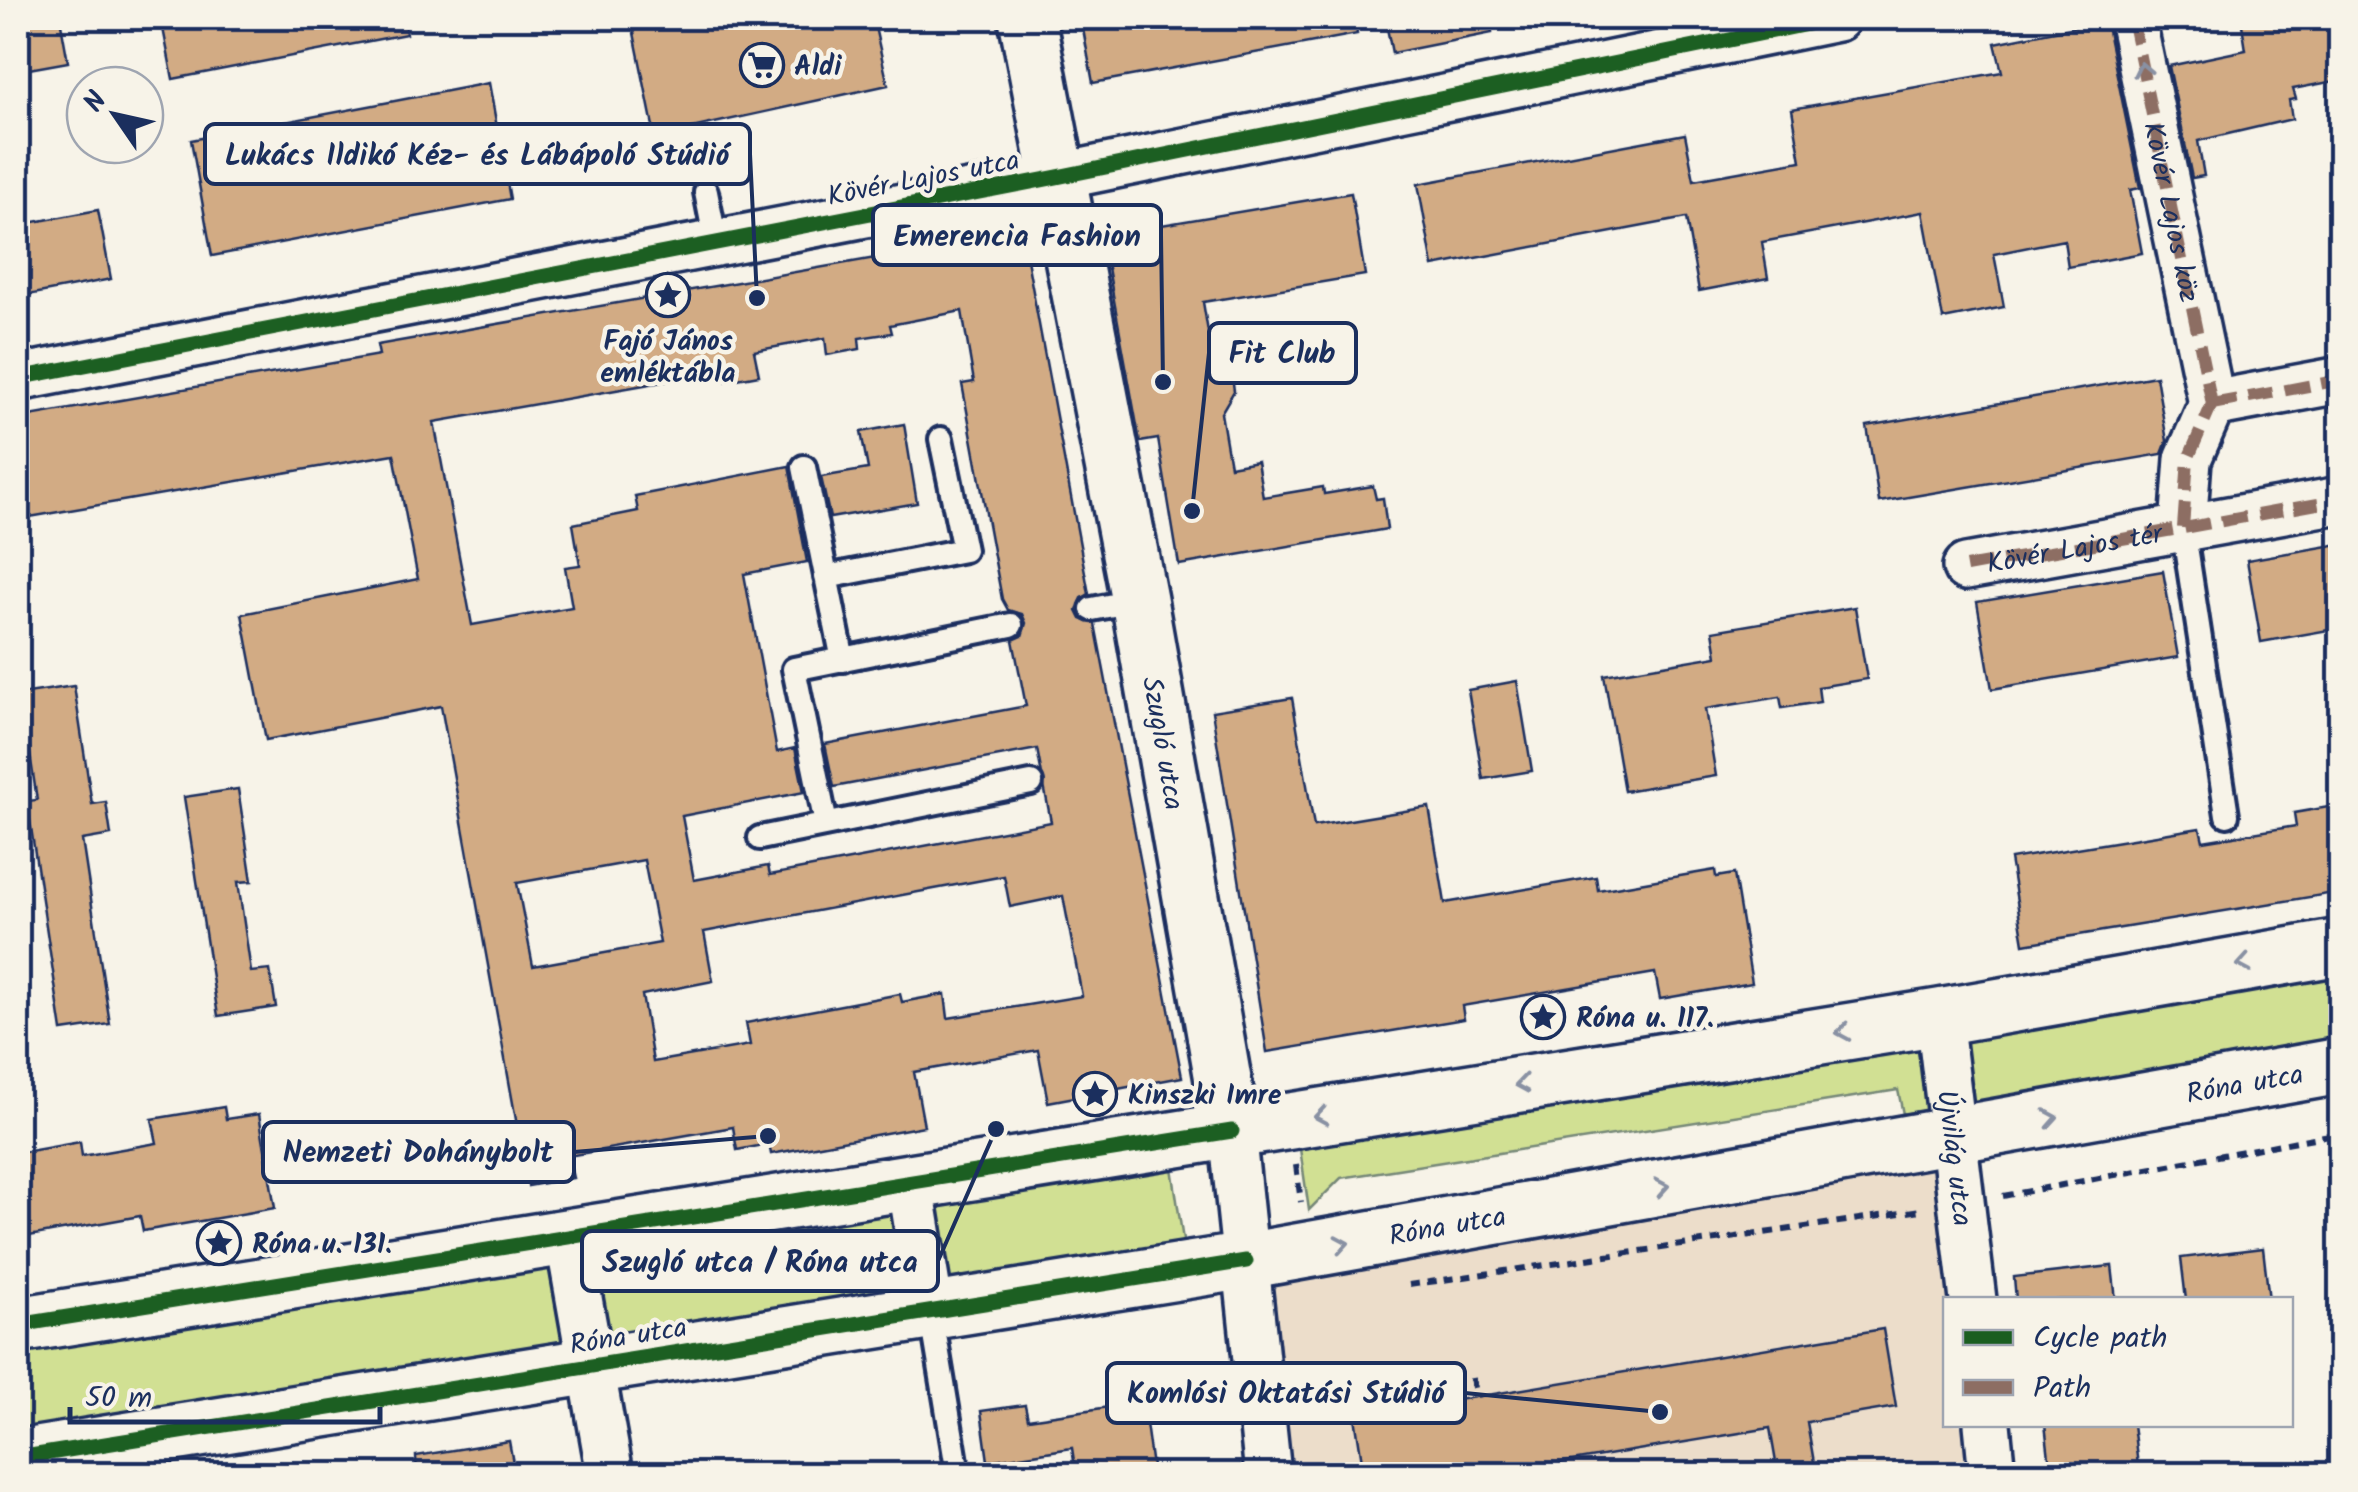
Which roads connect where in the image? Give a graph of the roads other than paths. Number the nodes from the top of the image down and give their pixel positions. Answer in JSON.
{"nodes":[{"id":1,"x":1026,"y":18,"type":"edge"},
{"id":2,"x":1836,"y":18,"type":"edge"},
{"id":3,"x":2132,"y":18,"type":"edge"},
{"id":4,"x":1058,"y":177,"type":"junction"},
{"id":5,"x":706,"y":192,"type":"dead end"},
{"id":6,"x":716,"y":243,"type":"junction"},
{"id":7,"x":18,"y":378,"type":"edge"},
{"id":8,"x":2340,"y":380,"type":"edge"},
{"id":9,"x":2212,"y":404,"type":"junction"},
{"id":10,"x":942,"y":439,"type":"dead end"},
{"id":11,"x":804,"y":467,"type":"dead end"},
{"id":12,"x":2340,"y":500,"type":"edge"},
{"id":13,"x":2183,"y":528,"type":"junction"},
{"id":14,"x":1966,"y":567,"type":"dead end"},
{"id":15,"x":826,"y":577,"type":"junction"},
{"id":16,"x":1011,"y":626,"type":"dead end"},
{"id":17,"x":843,"y":660,"type":"junction"},
{"id":18,"x":1032,"y":783,"type":"dead end"},
{"id":19,"x":2227,"y":815,"type":"dead end"},
{"id":20,"x":826,"y":824,"type":"junction"},
{"id":21,"x":760,"y":838,"type":"dead end"},
{"id":22,"x":2340,"y":947,"type":"edge"},
{"id":23,"x":1939,"y":1017,"type":"junction"},
{"id":24,"x":2340,"y":1066,"type":"edge"},
{"id":25,"x":1232,"y":1130,"type":"junction"},
{"id":26,"x":1955,"y":1134,"type":"junction"},
{"id":27,"x":910,"y":1181,"type":"junction"},
{"id":28,"x":568,"y":1236,"type":"junction"},
{"id":29,"x":1246,"y":1261,"type":"junction"},
{"id":30,"x":1973,"y":1297,"type":"edge"},
{"id":31,"x":931,"y":1312,"type":"junction"},
{"id":32,"x":18,"y":1325,"type":"edge"},
{"id":33,"x":591,"y":1366,"type":"junction"},
{"id":34,"x":1986,"y":1427,"type":"edge"},
{"id":35,"x":18,"y":1458,"type":"edge"},
{"id":36,"x":610,"y":1474,"type":"edge"},
{"id":37,"x":958,"y":1474,"type":"edge"},
{"id":38,"x":1268,"y":1474,"type":"edge"},
{"id":39,"x":1992,"y":1474,"type":"edge"}],
"edges":[{"from":1,"to":4,"type":"street","name":"Szugló utca"},
{"from":2,"to":4,"type":"street","name":"Kövér Lajos utca"},
{"from":9,"to":3,"type":"street","name":"Kövér Lajos köz","one_way":true},
{"from":4,"to":6,"type":"street","name":"Kövér Lajos utca"},
{"from":4,"to":25,"type":"street","name":"Szugló utca"},
{"from":5,"to":6,"type":"lane"},
{"from":6,"to":7,"type":"street","name":"Kövér Lajos utca"},
{"from":8,"to":9,"type":"street"},
{"from":9,"to":13,"type":"street","name":"Kövér Lajos tér"},
{"from":10,"to":15,"type":"lane"},
{"from":11,"to":15,"type":"lane"},
{"from":12,"to":13,"type":"street","name":"Kövér Lajos tér"},
{"from":13,"to":14,"type":"street","name":"Kövér Lajos tér"},
{"from":13,"to":19,"type":"lane"},
{"from":15,"to":17,"type":"lane"},
{"from":16,"to":17,"type":"lane"},
{"from":17,"to":20,"type":"lane"},
{"from":18,"to":20,"type":"lane"},
{"from":20,"to":21,"type":"lane"},
{"from":22,"to":23,"type":"street","one_way":true},
{"from":23,"to":25,"type":"street","one_way":true},
{"from":23,"to":26,"type":"street","name":"Újvilág utca"},
{"from":26,"to":24,"type":"street","name":"Róna utca","one_way":true},
{"from":25,"to":27,"type":"street"},
{"from":25,"to":29,"type":"street","name":"Szugló utca"},
{"from":29,"to":26,"type":"street","name":"Róna utca","one_way":true},
{"from":26,"to":30,"type":"street","name":"Újvilág utca"},
{"from":27,"to":28,"type":"street"},
{"from":27,"to":31,"type":"street"},
{"from":28,"to":32,"type":"street"},
{"from":28,"to":33,"type":"street"},
{"from":29,"to":31,"type":"street","name":"Róna utca"},
{"from":29,"to":38,"type":"street","name":"Szugló utca"},
{"from":31,"to":33,"type":"street","name":"Róna utca"},
{"from":31,"to":37,"type":"lane"},
{"from":33,"to":35,"type":"street","name":"Róna utca"},
{"from":33,"to":36,"type":"street"},
{"from":34,"to":39,"type":"street"}]}
